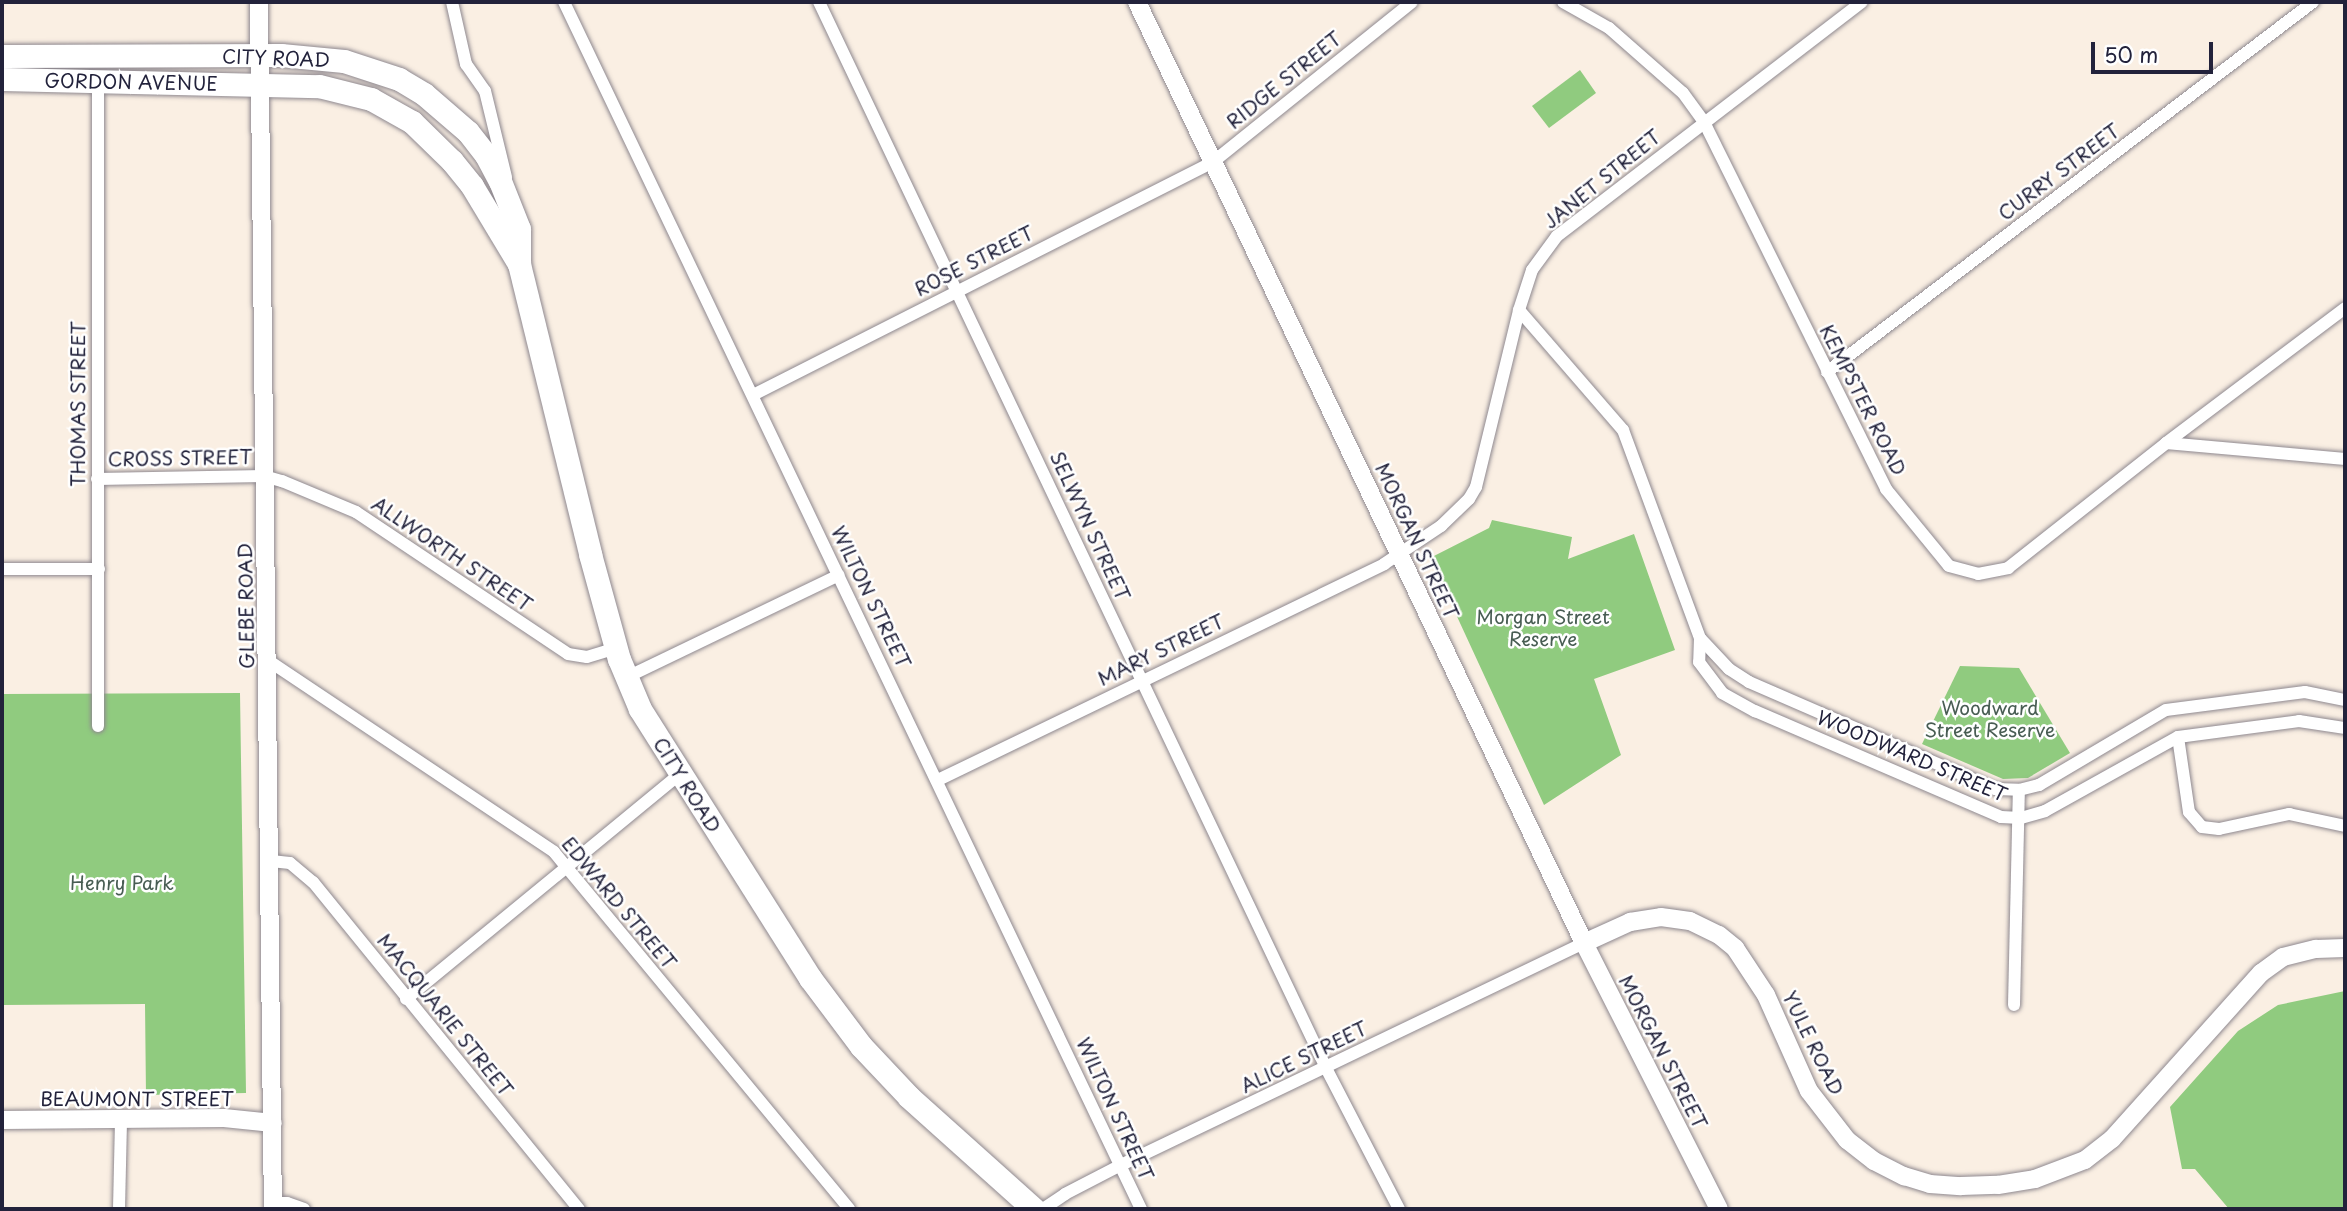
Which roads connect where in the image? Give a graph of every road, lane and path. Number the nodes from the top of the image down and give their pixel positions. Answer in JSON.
{"nodes":[{"id":1,"x":259,"y":2,"type":"edge"},
{"id":2,"x":452,"y":2,"type":"edge"},
{"id":3,"x":564,"y":2,"type":"edge"},
{"id":4,"x":819,"y":2,"type":"edge"},
{"id":5,"x":1137,"y":2,"type":"edge"},
{"id":6,"x":1412,"y":2,"type":"edge"},
{"id":7,"x":1563,"y":2,"type":"edge"},
{"id":8,"x":1862,"y":2,"type":"edge"},
{"id":9,"x":2314,"y":2,"type":"edge"},
{"id":10,"x":260,"y":55,"type":"junction"},
{"id":11,"x":2,"y":56,"type":"edge"},
{"id":12,"x":2,"y":79,"type":"edge"},
{"id":13,"x":98,"y":82,"type":"junction"},
{"id":14,"x":260,"y":85,"type":"junction"},
{"id":15,"x":1704,"y":122,"type":"junction"},
{"id":16,"x":1213,"y":162,"type":"junction"},
{"id":17,"x":519,"y":229,"type":"junction"},
{"id":18,"x":519,"y":264,"type":"junction"},
{"id":19,"x":957,"y":292,"type":"junction"},
{"id":20,"x":2345,"y":308,"type":"edge"},
{"id":21,"x":1519,"y":310,"type":"junction"},
{"id":22,"x":1827,"y":372,"type":"junction"},
{"id":23,"x":753,"y":395,"type":"junction"},
{"id":24,"x":2166,"y":443,"type":"junction"},
{"id":25,"x":2345,"y":459,"type":"edge"},
{"id":26,"x":264,"y":476,"type":"junction"},
{"id":27,"x":97,"y":479,"type":"junction"},
{"id":28,"x":1400,"y":554,"type":"junction"},
{"id":29,"x":2,"y":569,"type":"edge"},
{"id":30,"x":99,"y":569,"type":"junction"},
{"id":31,"x":839,"y":575,"type":"junction"},
{"id":32,"x":1700,"y":638,"type":"junction"},
{"id":33,"x":616,"y":648,"type":"junction"},
{"id":34,"x":269,"y":661,"type":"junction"},
{"id":35,"x":625,"y":678,"type":"junction"},
{"id":36,"x":1142,"y":681,"type":"junction"},
{"id":37,"x":2345,"y":700,"type":"edge"},
{"id":38,"x":98,"y":726,"type":"dead end"},
{"id":39,"x":2345,"y":728,"type":"edge"},
{"id":40,"x":2178,"y":737,"type":"junction"},
{"id":41,"x":680,"y":774,"type":"junction"},
{"id":42,"x":938,"y":780,"type":"junction"},
{"id":43,"x":2019,"y":790,"type":"junction"},
{"id":44,"x":2021,"y":818,"type":"junction"},
{"id":45,"x":2345,"y":826,"type":"edge"},
{"id":46,"x":271,"y":861,"type":"junction"},
{"id":47,"x":567,"y":869,"type":"junction"},
{"id":48,"x":1584,"y":943,"type":"junction"},
{"id":49,"x":2345,"y":947,"type":"edge"},
{"id":50,"x":406,"y":999,"type":"junction"},
{"id":51,"x":2014,"y":1005,"type":"dead end"},
{"id":52,"x":1326,"y":1068,"type":"junction"},
{"id":53,"x":121,"y":1118,"type":"junction"},
{"id":54,"x":2,"y":1120,"type":"edge"},
{"id":55,"x":273,"y":1123,"type":"junction"},
{"id":56,"x":1121,"y":1166,"type":"junction"},
{"id":57,"x":273,"y":1206,"type":"edge"},
{"id":58,"x":119,"y":1209,"type":"edge"},
{"id":59,"x":304,"y":1209,"type":"edge"},
{"id":60,"x":579,"y":1209,"type":"edge"},
{"id":61,"x":849,"y":1209,"type":"edge"},
{"id":62,"x":1034,"y":1209,"type":"edge"},
{"id":63,"x":1042,"y":1209,"type":"edge"},
{"id":64,"x":1141,"y":1209,"type":"edge"},
{"id":65,"x":1399,"y":1209,"type":"edge"},
{"id":66,"x":1719,"y":1209,"type":"edge"}],
"edges":[{"from":1,"to":10,"type":"street","name":"GLEBE ROAD"},
{"from":2,"to":17,"type":"street"},
{"from":3,"to":23,"type":"street","name":"WILTON STREET"},
{"from":4,"to":19,"type":"street","name":"SELWYN STREET"},
{"from":5,"to":16,"type":"street","name":"MORGAN STREET"},
{"from":6,"to":16,"type":"street","name":"RIDGE STREET"},
{"from":7,"to":15,"type":"street","name":"KEMPSTER ROAD"},
{"from":8,"to":15,"type":"street","name":"JANET STREET"},
{"from":9,"to":22,"type":"street","name":"CURRY STREET"},
{"from":10,"to":11,"type":"highway","name":"CITY ROAD"},
{"from":10,"to":14,"type":"street","name":"GLEBE ROAD"},
{"from":10,"to":17,"type":"highway","name":"CITY ROAD"},
{"from":12,"to":13,"type":"highway","name":"GORDON AVENUE"},
{"from":13,"to":14,"type":"highway","name":"GORDON AVENUE"},
{"from":13,"to":27,"type":"street","name":"THOMAS STREET"},
{"from":14,"to":18,"type":"highway","name":"CITY ROAD"},
{"from":14,"to":26,"type":"street","name":"GLEBE ROAD"},
{"from":15,"to":21,"type":"street","name":"JANET STREET"},
{"from":15,"to":22,"type":"street","name":"KEMPSTER ROAD"},
{"from":16,"to":19,"type":"street","name":"ROSE STREET"},
{"from":16,"to":28,"type":"street","name":"MORGAN STREET"},
{"from":17,"to":18,"type":"highway","name":"CITY ROAD"},
{"from":18,"to":33,"type":"highway","name":"CITY ROAD"},
{"from":19,"to":23,"type":"street","name":"ROSE STREET"},
{"from":19,"to":36,"type":"street","name":"SELWYN STREET"},
{"from":20,"to":24,"type":"street","name":"KEMPSTER ROAD"},
{"from":21,"to":28,"type":"street","name":"JANET STREET"},
{"from":21,"to":32,"type":"street","name":"WOODWARD STREET"},
{"from":22,"to":24,"type":"street","name":"KEMPSTER ROAD"},
{"from":23,"to":31,"type":"street","name":"WILTON STREET"},
{"from":24,"to":25,"type":"street"},
{"from":26,"to":27,"type":"street","name":"CROSS STREET"},
{"from":26,"to":33,"type":"street","name":"ALLWORTH STREET"},
{"from":26,"to":34,"type":"street","name":"GLEBE ROAD"},
{"from":27,"to":30,"type":"street","name":"THOMAS STREET"},
{"from":28,"to":36,"type":"street","name":"MARY STREET"},
{"from":28,"to":48,"type":"street","name":"MORGAN STREET"},
{"from":29,"to":30,"type":"street"},
{"from":30,"to":38,"type":"street","name":"THOMAS STREET"},
{"from":31,"to":35,"type":"street"},
{"from":31,"to":42,"type":"street","name":"WILTON STREET"},
{"from":32,"to":43,"type":"street","name":"WOODWARD STREET"},
{"from":32,"to":44,"type":"street","name":"WOODWARD STREET"},
{"from":33,"to":35,"type":"highway","name":"CITY ROAD"},
{"from":34,"to":46,"type":"street","name":"GLEBE ROAD"},
{"from":34,"to":47,"type":"street","name":"EDWARD STREET"},
{"from":35,"to":41,"type":"highway","name":"CITY ROAD"},
{"from":36,"to":42,"type":"street","name":"MARY STREET"},
{"from":36,"to":52,"type":"street","name":"SELWYN STREET"},
{"from":37,"to":43,"type":"street","name":"WOODWARD STREET"},
{"from":39,"to":40,"type":"street","name":"WOODWARD STREET"},
{"from":40,"to":44,"type":"street","name":"WOODWARD STREET"},
{"from":40,"to":45,"type":"street"},
{"from":41,"to":47,"type":"street"},
{"from":41,"to":62,"type":"highway","name":"CITY ROAD"},
{"from":42,"to":56,"type":"street","name":"WILTON STREET"},
{"from":43,"to":44,"type":"street"},
{"from":44,"to":51,"type":"street"},
{"from":46,"to":50,"type":"street","name":"MACQUARIE STREET"},
{"from":46,"to":55,"type":"street","name":"GLEBE ROAD"},
{"from":47,"to":50,"type":"street"},
{"from":47,"to":61,"type":"street","name":"EDWARD STREET"},
{"from":48,"to":49,"type":"street","name":"YULE ROAD"},
{"from":48,"to":52,"type":"street","name":"ALICE STREET"},
{"from":48,"to":66,"type":"street","name":"MORGAN STREET"},
{"from":50,"to":60,"type":"street","name":"MACQUARIE STREET"},
{"from":52,"to":56,"type":"street","name":"ALICE STREET"},
{"from":52,"to":65,"type":"street","name":"SELWYN STREET"},
{"from":53,"to":54,"type":"street","name":"BEAUMONT STREET"},
{"from":53,"to":55,"type":"street","name":"BEAUMONT STREET"},
{"from":53,"to":58,"type":"street"},
{"from":55,"to":57,"type":"street","name":"GLEBE ROAD"},
{"from":56,"to":63,"type":"street","name":"ALICE STREET"},
{"from":56,"to":64,"type":"street","name":"WILTON STREET"},
{"from":57,"to":59,"type":"street"}]}
